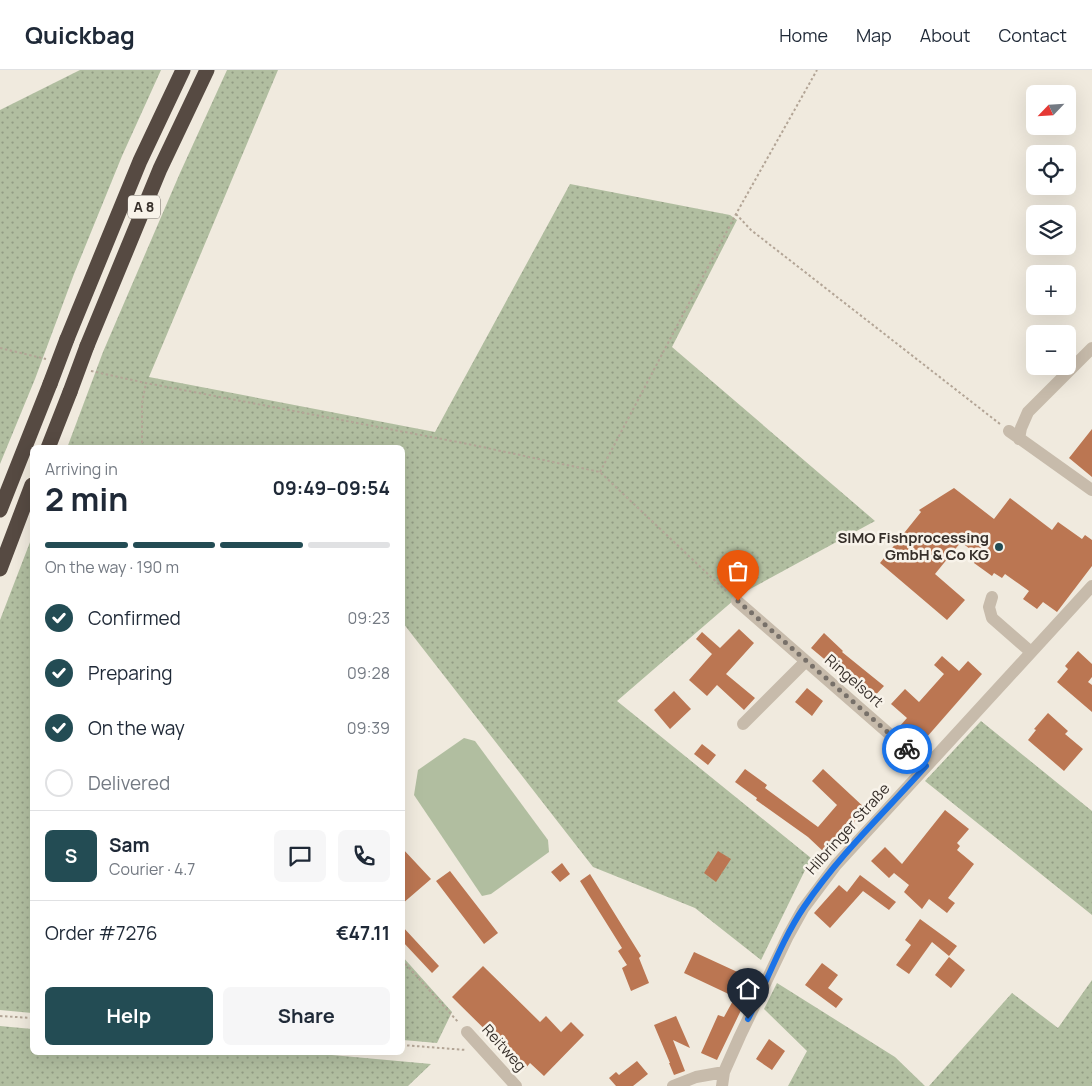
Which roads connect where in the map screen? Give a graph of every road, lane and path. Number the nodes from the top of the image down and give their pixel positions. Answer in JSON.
{"nodes":[{"id":1,"x":183,"y":70,"type":"edge"},
{"id":2,"x":206,"y":70,"type":"edge"},
{"id":3,"x":817,"y":70,"type":"edge"},
{"id":4,"x":736,"y":214,"type":"junction"},
{"id":5,"x":1092,"y":348,"type":"edge"},
{"id":6,"x":1009,"y":431,"type":"joint"},
{"id":7,"x":1019,"y":439,"type":"junction"},
{"id":8,"x":49,"y":445,"type":"edge"},
{"id":9,"x":142,"y":445,"type":"edge"},
{"id":10,"x":600,"y":472,"type":"junction"},
{"id":11,"x":1092,"y":490,"type":"edge"},
{"id":12,"x":30,"y":491,"type":"edge"},
{"id":13,"x":0,"y":510,"type":"edge"},
{"id":14,"x":0,"y":569,"type":"edge"},
{"id":15,"x":1092,"y":586,"type":"edge"},
{"id":16,"x":992,"y":596,"type":"dead end"},
{"id":17,"x":738,"y":601,"type":"joint"},
{"id":18,"x":1031,"y":652,"type":"junction"},
{"id":19,"x":806,"y":661,"type":"junction"},
{"id":20,"x":743,"y":724,"type":"dead end"},
{"id":21,"x":926,"y":766,"type":"junction"},
{"id":22,"x":405,"y":963,"type":"edge"},
{"id":23,"x":0,"y":1016,"type":"edge"},
{"id":24,"x":30,"y":1018,"type":"edge"},
{"id":25,"x":468,"y":1032,"type":"joint"},
{"id":26,"x":405,"y":1046,"type":"edge"},
{"id":27,"x":480,"y":1047,"type":"junction"},
{"id":28,"x":724,"y":1072,"type":"junction"},
{"id":29,"x":516,"y":1086,"type":"edge"},
{"id":30,"x":673,"y":1086,"type":"edge"},
{"id":31,"x":722,"y":1086,"type":"edge"}],
"edges":[{"from":1,"to":13,"type":"highway","number":"A 8","bridge":true},
{"from":2,"to":8,"type":"highway","number":"A 8","bridge":true},
{"from":3,"to":4,"type":"path"},
{"from":4,"to":6,"type":"path"},
{"from":4,"to":10,"type":"path"},
{"from":5,"to":7,"type":"street"},
{"from":6,"to":7,"type":"street"},
{"from":7,"to":11,"type":"street"},
{"from":9,"to":10,"type":"path"},
{"from":10,"to":17,"type":"path"},
{"from":12,"to":14,"type":"highway"},
{"from":15,"to":18,"type":"street","name":"Hilbringer Straße"},
{"from":16,"to":18,"type":"street"},
{"from":17,"to":19,"type":"street","name":"Ringelsort"},
{"from":18,"to":21,"type":"street","name":"Hilbringer Straße"},
{"from":19,"to":20,"type":"street","name":"Ringelsort"},
{"from":19,"to":21,"type":"street","name":"Ringelsort"},
{"from":21,"to":28,"type":"street","name":"Hilbringer Straße"},
{"from":22,"to":25,"type":"path"},
{"from":23,"to":24,"type":"path"},
{"from":25,"to":27,"type":"street","name":"Reitweg"},
{"from":26,"to":27,"type":"path"},
{"from":27,"to":29,"type":"street","name":"Reitweg"},
{"from":28,"to":30,"type":"street"},
{"from":28,"to":31,"type":"street","name":"Hilbringer Straße"}]}
